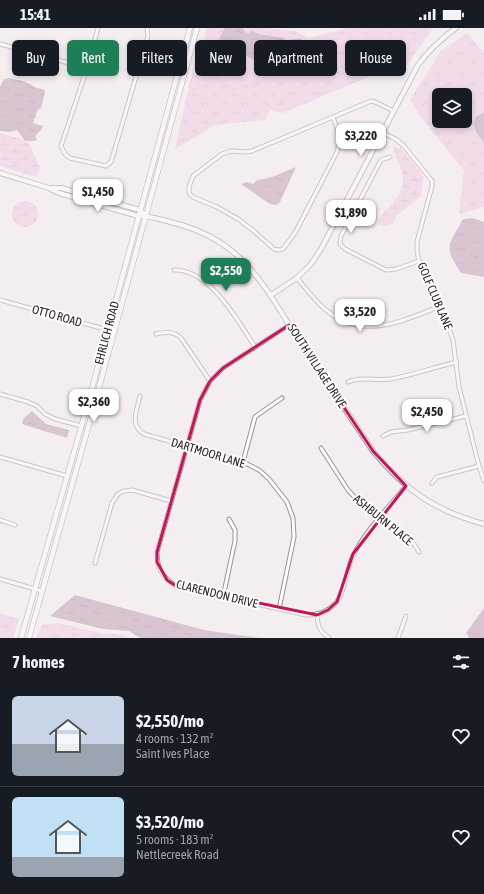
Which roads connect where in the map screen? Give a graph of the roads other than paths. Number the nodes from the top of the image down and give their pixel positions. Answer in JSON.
{"nodes":[{"id":1,"x":98,"y":28,"type":"edge"},
{"id":2,"x":147,"y":28,"type":"edge"},
{"id":3,"x":190,"y":28,"type":"edge"},
{"id":4,"x":198,"y":28,"type":"edge"},
{"id":5,"x":456,"y":28,"type":"edge"},
{"id":6,"x":95,"y":40,"type":"edge"},
{"id":7,"x":0,"y":44,"type":"edge"},
{"id":8,"x":67,"y":62,"type":"edge"},
{"id":9,"x":84,"y":76,"type":"edge"},
{"id":10,"x":394,"y":111,"type":"junction"},
{"id":11,"x":333,"y":117,"type":"junction"},
{"id":12,"x":382,"y":132,"type":"junction"},
{"id":13,"x":390,"y":157,"type":"dead end"},
{"id":14,"x":0,"y":173,"type":"edge"},
{"id":15,"x":49,"y":188,"type":"junction"},
{"id":16,"x":140,"y":210,"type":"junction"},
{"id":17,"x":138,"y":216,"type":"junction"},
{"id":18,"x":146,"y":216,"type":"junction"},
{"id":19,"x":419,"y":261,"type":"junction"},
{"id":20,"x":174,"y":270,"type":"dead end"},
{"id":21,"x":297,"y":278,"type":"junction"},
{"id":22,"x":271,"y":295,"type":"junction"},
{"id":23,"x":0,"y":300,"type":"edge"},
{"id":24,"x":441,"y":306,"type":"junction"},
{"id":25,"x":289,"y":325,"type":"junction"},
{"id":26,"x":108,"y":330,"type":"junction"},
{"id":27,"x":115,"y":332,"type":"junction"},
{"id":28,"x":156,"y":334,"type":"dead end"},
{"id":29,"x":255,"y":347,"type":"junction"},
{"id":30,"x":457,"y":362,"type":"junction"},
{"id":31,"x":210,"y":381,"type":"junction"},
{"id":32,"x":348,"y":382,"type":"dead end"},
{"id":33,"x":0,"y":394,"type":"edge"},
{"id":34,"x":140,"y":396,"type":"dead end"},
{"id":35,"x":282,"y":398,"type":"dead end"},
{"id":36,"x":88,"y":403,"type":"junction"},
{"id":37,"x":466,"y":416,"type":"junction"},
{"id":38,"x":82,"y":426,"type":"junction"},
{"id":39,"x":383,"y":436,"type":"dead end"},
{"id":40,"x":186,"y":446,"type":"junction"},
{"id":41,"x":321,"y":448,"type":"dead end"},
{"id":42,"x":82,"y":451,"type":"junction"},
{"id":43,"x":0,"y":458,"type":"edge"},
{"id":44,"x":243,"y":462,"type":"junction"},
{"id":45,"x":479,"y":466,"type":"junction"},
{"id":46,"x":67,"y":476,"type":"junction"},
{"id":47,"x":484,"y":481,"type":"edge"},
{"id":48,"x":432,"y":484,"type":"dead end"},
{"id":49,"x":406,"y":486,"type":"junction"},
{"id":50,"x":171,"y":501,"type":"junction"},
{"id":51,"x":229,"y":519,"type":"dead end"},
{"id":52,"x":379,"y":519,"type":"junction"},
{"id":53,"x":0,"y":520,"type":"edge"},
{"id":54,"x":15,"y":524,"type":"dead end"},
{"id":55,"x":484,"y":524,"type":"edge"},
{"id":56,"x":419,"y":552,"type":"dead end"},
{"id":57,"x":95,"y":563,"type":"dead end"},
{"id":58,"x":0,"y":579,"type":"edge"},
{"id":59,"x":35,"y":589,"type":"junction"},
{"id":60,"x":42,"y":591,"type":"junction"},
{"id":61,"x":223,"y":597,"type":"junction"},
{"id":62,"x":279,"y":609,"type":"junction"},
{"id":63,"x":317,"y":615,"type":"junction"},
{"id":64,"x":406,"y":616,"type":"dead end"},
{"id":65,"x":21,"y":638,"type":"edge"},
{"id":66,"x":29,"y":638,"type":"edge"},
{"id":67,"x":329,"y":638,"type":"edge"},
{"id":68,"x":398,"y":638,"type":"edge"}],
"edges":[{"from":1,"to":6,"type":"street"},
{"from":2,"to":9,"type":"street"},
{"from":3,"to":16,"type":"main road","name":"EHRLICH ROAD"},
{"from":4,"to":18,"type":"main road","name":"EHRLICH ROAD"},
{"from":5,"to":10,"type":"street"},
{"from":7,"to":8,"type":"street"},
{"from":10,"to":11,"type":"street"},
{"from":10,"to":12,"type":"street"},
{"from":11,"to":11,"type":"street"},
{"from":12,"to":19,"type":"street","name":"GOLF CLUB LANE"},
{"from":12,"to":21,"type":"street"},
{"from":13,"to":19,"type":"street"},
{"from":14,"to":15,"type":"street"},
{"from":15,"to":16,"type":"street"},
{"from":15,"to":17,"type":"street","name":"SOUTH VILLAGE DRIVE"},
{"from":16,"to":17,"type":"main road","name":"EHRLICH ROAD"},
{"from":16,"to":18,"type":"street"},
{"from":17,"to":18,"type":"street","name":"SOUTH VILLAGE DRIVE"},
{"from":17,"to":26,"type":"main road","name":"EHRLICH ROAD"},
{"from":18,"to":22,"type":"street","name":"SOUTH VILLAGE DRIVE"},
{"from":18,"to":27,"type":"main road","name":"EHRLICH ROAD"},
{"from":19,"to":24,"type":"street","name":"GOLF CLUB LANE"},
{"from":20,"to":29,"type":"street"},
{"from":21,"to":22,"type":"street"},
{"from":21,"to":24,"type":"street"},
{"from":22,"to":25,"type":"street","name":"SOUTH VILLAGE DRIVE"},
{"from":23,"to":26,"type":"street","name":"OTTO ROAD"},
{"from":24,"to":30,"type":"street","name":"GOLF CLUB LANE"},
{"from":25,"to":29,"type":"street","name":"CLARENDON DRIVE"},
{"from":25,"to":49,"type":"street","name":"SOUTH VILLAGE DRIVE"},
{"from":26,"to":27,"type":"street","name":"OTTO ROAD"},
{"from":26,"to":36,"type":"main road","name":"EHRLICH ROAD"},
{"from":27,"to":42,"type":"main road","name":"EHRLICH ROAD"},
{"from":28,"to":31,"type":"street"},
{"from":29,"to":31,"type":"street","name":"CLARENDON DRIVE"},
{"from":30,"to":32,"type":"street"},
{"from":30,"to":37,"type":"street","name":"GOLF CLUB LANE"},
{"from":31,"to":40,"type":"street","name":"CLARENDON DRIVE"},
{"from":33,"to":38,"type":"street"},
{"from":34,"to":40,"type":"street","name":"DARTMOOR LANE"},
{"from":35,"to":44,"type":"street"},
{"from":36,"to":38,"type":"main road","name":"EHRLICH ROAD"},
{"from":36,"to":42,"type":"main road"},
{"from":37,"to":39,"type":"street"},
{"from":37,"to":45,"type":"street","name":"GOLF CLUB LANE"},
{"from":38,"to":46,"type":"main road","name":"EHRLICH ROAD"},
{"from":40,"to":44,"type":"street","name":"DARTMOOR LANE"},
{"from":40,"to":50,"type":"street","name":"CLARENDON DRIVE"},
{"from":41,"to":52,"type":"street","name":"ASHBURN PLACE"},
{"from":42,"to":60,"type":"main road","name":"EHRLICH ROAD"},
{"from":43,"to":46,"type":"street"},
{"from":44,"to":62,"type":"street","name":"DARTMOOR LANE"},
{"from":45,"to":47,"type":"street","name":"GOLF CLUB LANE"},
{"from":45,"to":48,"type":"street"},
{"from":46,"to":59,"type":"main road","name":"EHRLICH ROAD"},
{"from":49,"to":52,"type":"street"},
{"from":49,"to":55,"type":"street","name":"SOUTH VILLAGE DRIVE"},
{"from":50,"to":57,"type":"street"},
{"from":50,"to":61,"type":"street","name":"CLARENDON DRIVE"},
{"from":51,"to":61,"type":"street"},
{"from":52,"to":56,"type":"street","name":"ASHBURN PLACE"},
{"from":52,"to":63,"type":"street"},
{"from":53,"to":54,"type":"street"},
{"from":58,"to":59,"type":"street"},
{"from":59,"to":60,"type":"street"},
{"from":59,"to":65,"type":"main road","name":"EHRLICH ROAD"},
{"from":60,"to":66,"type":"main road","name":"EHRLICH ROAD"},
{"from":61,"to":62,"type":"street","name":"CLARENDON DRIVE"},
{"from":62,"to":63,"type":"street","name":"CLARENDON DRIVE"},
{"from":63,"to":67,"type":"street"},
{"from":64,"to":68,"type":"street"}]}
